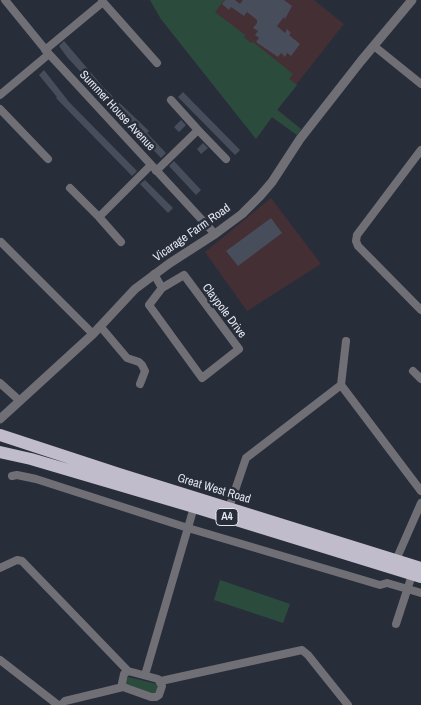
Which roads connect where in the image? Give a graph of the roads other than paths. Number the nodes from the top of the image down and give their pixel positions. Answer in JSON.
{"nodes":[{"id":1,"x":5,"y":0,"type":"edge"},
{"id":2,"x":412,"y":0,"type":"edge"},
{"id":3,"x":103,"y":1,"type":"edge"},
{"id":4,"x":374,"y":46,"type":"junction"},
{"id":5,"x":47,"y":52,"type":"junction"},
{"id":6,"x":157,"y":63,"type":"dead end"},
{"id":7,"x":421,"y":84,"type":"edge"},
{"id":8,"x":0,"y":95,"type":"edge"},
{"id":9,"x":171,"y":100,"type":"dead end"},
{"id":10,"x":0,"y":109,"type":"edge"},
{"id":11,"x":198,"y":130,"type":"junction"},
{"id":12,"x":421,"y":150,"type":"edge"},
{"id":13,"x":48,"y":159,"type":"dead end"},
{"id":14,"x":226,"y":159,"type":"dead end"},
{"id":15,"x":154,"y":168,"type":"junction"},
{"id":16,"x":70,"y":188,"type":"dead end"},
{"id":17,"x":99,"y":217,"type":"junction"},
{"id":18,"x":216,"y":234,"type":"junction"},
{"id":19,"x":1,"y":242,"type":"edge"},
{"id":20,"x":121,"y":242,"type":"dead end"},
{"id":21,"x":154,"y":274,"type":"junction"},
{"id":22,"x":162,"y":288,"type":"junction"},
{"id":23,"x":421,"y":310,"type":"edge"},
{"id":24,"x":100,"y":326,"type":"junction"},
{"id":25,"x":93,"y":334,"type":"junction"},
{"id":26,"x":346,"y":341,"type":"dead end"},
{"id":27,"x":413,"y":371,"type":"dead end"},
{"id":28,"x":421,"y":379,"type":"edge"},
{"id":29,"x":0,"y":383,"type":"edge"},
{"id":30,"x":140,"y":384,"type":"dead end"},
{"id":31,"x":341,"y":385,"type":"junction"},
{"id":32,"x":20,"y":401,"type":"junction"},
{"id":33,"x":0,"y":419,"type":"edge"},
{"id":34,"x":0,"y":435,"type":"edge"},
{"id":35,"x":0,"y":443,"type":"edge"},
{"id":36,"x":0,"y":452,"type":"edge"},
{"id":37,"x":37,"y":461,"type":"junction"},
{"id":38,"x":12,"y":476,"type":"dead end"},
{"id":39,"x":36,"y":479,"type":"junction"},
{"id":40,"x":421,"y":491,"type":"edge"},
{"id":41,"x":421,"y":503,"type":"edge"},
{"id":42,"x":194,"y":507,"type":"junction"},
{"id":43,"x":229,"y":508,"type":"junction"},
{"id":44,"x":188,"y":528,"type":"junction"},
{"id":45,"x":396,"y":560,"type":"junction"},
{"id":46,"x":0,"y":568,"type":"edge"},
{"id":47,"x":418,"y":573,"type":"edge"},
{"id":48,"x":408,"y":589,"type":"junction"},
{"id":49,"x":421,"y":593,"type":"edge"},
{"id":50,"x":396,"y":624,"type":"dead end"},
{"id":51,"x":0,"y":660,"type":"edge"},
{"id":52,"x":128,"y":671,"type":"junction"},
{"id":53,"x":145,"y":676,"type":"junction"},
{"id":54,"x":161,"y":682,"type":"junction"},
{"id":55,"x":123,"y":687,"type":"junction"},
{"id":56,"x":156,"y":697,"type":"junction"},
{"id":57,"x":60,"y":705,"type":"edge"},
{"id":58,"x":162,"y":705,"type":"edge"},
{"id":59,"x":348,"y":705,"type":"edge"}],
"edges":[{"from":1,"to":5,"type":"street","name":"Summer House Avenue"},
{"from":2,"to":4,"type":"street","name":"Vicarage Farm Road"},
{"from":3,"to":5,"type":"street"},
{"from":3,"to":6,"type":"street"},
{"from":4,"to":7,"type":"street"},
{"from":4,"to":18,"type":"street","name":"Vicarage Farm Road"},
{"from":5,"to":8,"type":"street"},
{"from":5,"to":15,"type":"street","name":"Summer House Avenue"},
{"from":9,"to":11,"type":"street"},
{"from":10,"to":13,"type":"street"},
{"from":11,"to":14,"type":"street"},
{"from":11,"to":15,"type":"street"},
{"from":12,"to":23,"type":"street"},
{"from":15,"to":17,"type":"street"},
{"from":15,"to":18,"type":"street","name":"Summer House Avenue"},
{"from":16,"to":17,"type":"street"},
{"from":17,"to":20,"type":"street"},
{"from":18,"to":21,"type":"street","name":"Vicarage Farm Road"},
{"from":19,"to":25,"type":"street"},
{"from":21,"to":22,"type":"street"},
{"from":21,"to":24,"type":"street","name":"Vicarage Farm Road"},
{"from":22,"to":22,"type":"street","name":"Claypole Drive"},
{"from":24,"to":25,"type":"street","name":"Vicarage Farm Road"},
{"from":24,"to":30,"type":"street"},
{"from":25,"to":32,"type":"street","name":"Vicarage Farm Road"},
{"from":26,"to":31,"type":"street"},
{"from":27,"to":28,"type":"street"},
{"from":29,"to":32,"type":"street"},
{"from":31,"to":40,"type":"street"},
{"from":31,"to":43,"type":"street"},
{"from":32,"to":33,"type":"street","name":"Vicarage Farm Road"},
{"from":34,"to":43,"type":"highway","name":"Great West Road","number":"A4"},
{"from":35,"to":37,"type":"highway","number":"A4"},
{"from":36,"to":37,"type":"highway","name":"Great West Road","number":"A4"},
{"from":37,"to":39,"type":"street"},
{"from":37,"to":42,"type":"highway","name":"Great West Road","number":"A4"},
{"from":38,"to":39,"type":"street"},
{"from":39,"to":44,"type":"street"},
{"from":41,"to":45,"type":"street"},
{"from":42,"to":44,"type":"street"},
{"from":42,"to":47,"type":"highway","name":"Great West Road","number":"A4"},
{"from":43,"to":45,"type":"highway","name":"Great West Road","number":"A4"},
{"from":44,"to":48,"type":"street"},
{"from":44,"to":53,"type":"street"},
{"from":45,"to":47,"type":"highway","name":"Great West Road","number":"A4"},
{"from":46,"to":52,"type":"street"},
{"from":47,"to":48,"type":"street"},
{"from":48,"to":49,"type":"street"},
{"from":48,"to":50,"type":"street"},
{"from":51,"to":57,"type":"street"},
{"from":52,"to":53,"type":"street"},
{"from":52,"to":55,"type":"street"},
{"from":53,"to":54,"type":"street"},
{"from":54,"to":56,"type":"street"},
{"from":54,"to":59,"type":"street"},
{"from":55,"to":56,"type":"street"},
{"from":55,"to":57,"type":"street"},
{"from":56,"to":58,"type":"street"}]}
